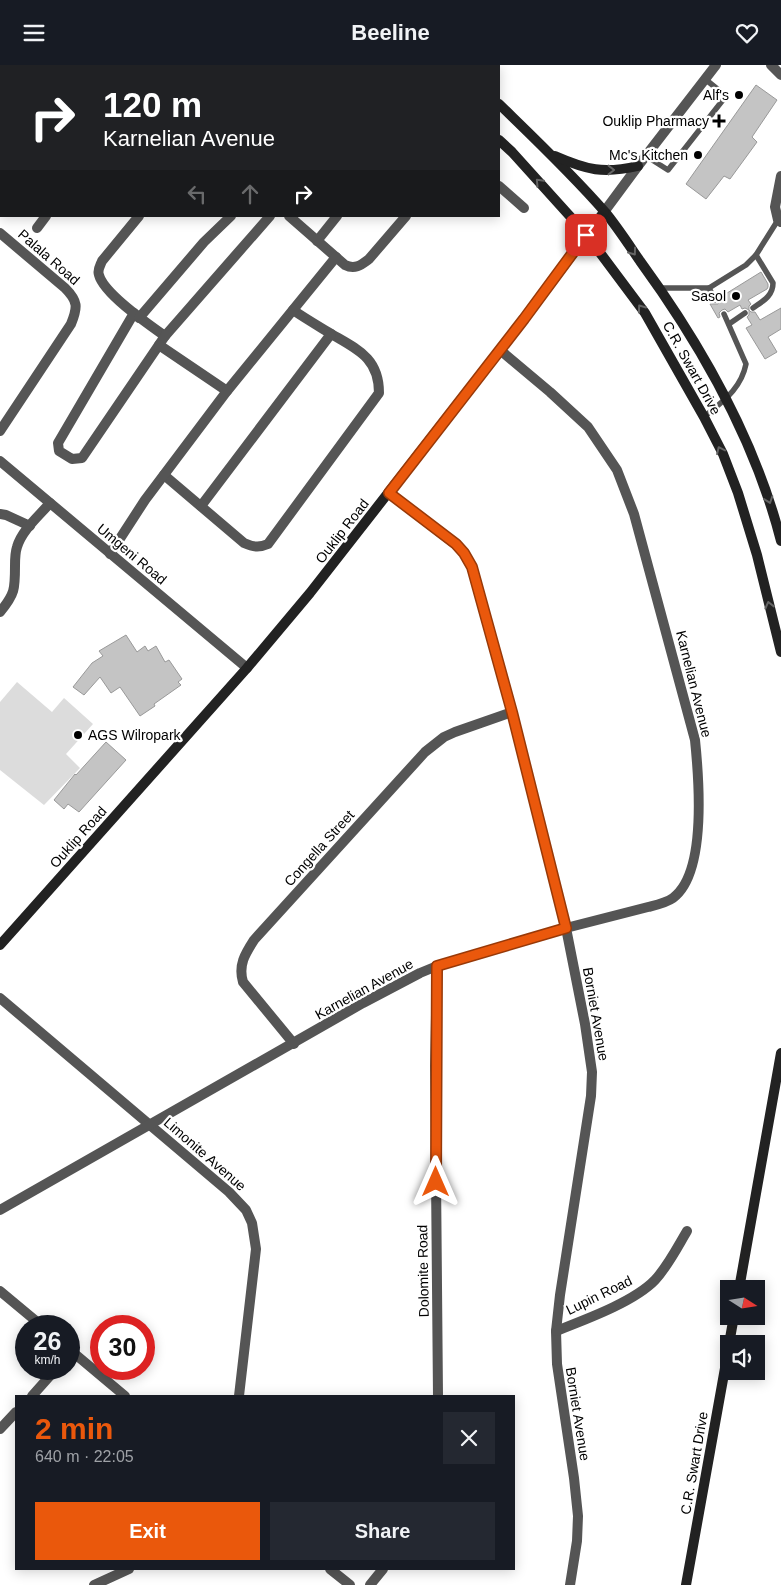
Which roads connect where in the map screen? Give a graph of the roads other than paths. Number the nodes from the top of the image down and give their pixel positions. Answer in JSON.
{"nodes":[{"id":1,"x":716,"y":65,"type":"edge"},
{"id":2,"x":771,"y":65,"type":"edge"},
{"id":3,"x":781,"y":75,"type":"edge"},
{"id":4,"x":705,"y":79,"type":"junction"},
{"id":5,"x":500,"y":105,"type":"edge"},
{"id":6,"x":500,"y":141,"type":"edge"},
{"id":7,"x":551,"y":155,"type":"junction"},
{"id":8,"x":646,"y":156,"type":"junction"},
{"id":9,"x":638,"y":166,"type":"junction"},
{"id":10,"x":781,"y":176,"type":"edge"},
{"id":11,"x":500,"y":187,"type":"edge"},
{"id":12,"x":524,"y":208,"type":"dead end"},
{"id":13,"x":604,"y":212,"type":"junction"},
{"id":14,"x":45,"y":217,"type":"edge"},
{"id":15,"x":138,"y":217,"type":"edge"},
{"id":16,"x":230,"y":217,"type":"edge"},
{"id":17,"x":269,"y":217,"type":"edge"},
{"id":18,"x":290,"y":217,"type":"edge"},
{"id":19,"x":336,"y":217,"type":"edge"},
{"id":20,"x":405,"y":217,"type":"edge"},
{"id":21,"x":779,"y":221,"type":"edge"},
{"id":22,"x":37,"y":228,"type":"dead end"},
{"id":23,"x":0,"y":233,"type":"edge"},
{"id":24,"x":586,"y":235,"type":"junction"},
{"id":25,"x":317,"y":241,"type":"junction"},
{"id":26,"x":756,"y":255,"type":"junction"},
{"id":27,"x":336,"y":257,"type":"junction"},
{"id":28,"x":660,"y":288,"type":"junction"},
{"id":29,"x":709,"y":288,"type":"junction"},
{"id":30,"x":716,"y":300,"type":"dead end"},
{"id":31,"x":753,"y":308,"type":"dead end"},
{"id":32,"x":293,"y":310,"type":"junction"},
{"id":33,"x":745,"y":313,"type":"dead end"},
{"id":34,"x":136,"y":315,"type":"junction"},
{"id":35,"x":724,"y":315,"type":"dead end"},
{"id":36,"x":729,"y":324,"type":"junction"},
{"id":37,"x":332,"y":334,"type":"junction"},
{"id":38,"x":162,"y":340,"type":"junction"},
{"id":39,"x":500,"y":350,"type":"junction"},
{"id":40,"x":227,"y":391,"type":"junction"},
{"id":41,"x":726,"y":398,"type":"junction"},
{"id":42,"x":704,"y":417,"type":"junction"},
{"id":43,"x":0,"y":431,"type":"edge"},
{"id":44,"x":0,"y":461,"type":"edge"},
{"id":45,"x":164,"y":475,"type":"junction"},
{"id":46,"x":389,"y":493,"type":"junction"},
{"id":47,"x":50,"y":503,"type":"junction"},
{"id":48,"x":201,"y":506,"type":"junction"},
{"id":49,"x":0,"y":514,"type":"edge"},
{"id":50,"x":30,"y":526,"type":"junction"},
{"id":51,"x":781,"y":541,"type":"edge"},
{"id":52,"x":110,"y":554,"type":"junction"},
{"id":53,"x":0,"y":612,"type":"edge"},
{"id":54,"x":781,"y":652,"type":"edge"},
{"id":55,"x":247,"y":668,"type":"junction"},
{"id":56,"x":512,"y":712,"type":"junction"},
{"id":57,"x":566,"y":928,"type":"junction"},
{"id":58,"x":0,"y":945,"type":"edge"},
{"id":59,"x":437,"y":966,"type":"junction"},
{"id":60,"x":0,"y":998,"type":"edge"},
{"id":61,"x":294,"y":1044,"type":"junction"},
{"id":62,"x":781,"y":1053,"type":"edge"},
{"id":63,"x":150,"y":1125,"type":"junction"},
{"id":64,"x":0,"y":1211,"type":"edge"},
{"id":65,"x":687,"y":1231,"type":"dead end"},
{"id":66,"x":741,"y":1280,"type":"edge"},
{"id":67,"x":0,"y":1291,"type":"edge"},
{"id":68,"x":29,"y":1315,"type":"edge"},
{"id":69,"x":556,"y":1331,"type":"junction"},
{"id":70,"x":80,"y":1359,"type":"edge"},
{"id":71,"x":46,"y":1380,"type":"edge"},
{"id":72,"x":723,"y":1380,"type":"edge"},
{"id":73,"x":33,"y":1395,"type":"edge"},
{"id":74,"x":124,"y":1395,"type":"edge"},
{"id":75,"x":239,"y":1395,"type":"edge"},
{"id":76,"x":438,"y":1395,"type":"edge"},
{"id":77,"x":15,"y":1413,"type":"edge"},
{"id":78,"x":0,"y":1429,"type":"edge"},
{"id":79,"x":127,"y":1570,"type":"edge"},
{"id":80,"x":331,"y":1570,"type":"edge"},
{"id":81,"x":382,"y":1570,"type":"edge"},
{"id":82,"x":94,"y":1585,"type":"edge"},
{"id":83,"x":350,"y":1585,"type":"edge"},
{"id":84,"x":370,"y":1585,"type":"edge"},
{"id":85,"x":570,"y":1585,"type":"edge"},
{"id":86,"x":686,"y":1585,"type":"edge"}],
"edges":[{"from":1,"to":4,"type":"street","name":"Ouklip Road"},
{"from":2,"to":3,"type":"street"},
{"from":4,"to":8,"type":"street","name":"Ouklip Road"},
{"from":4,"to":8,"type":"lane"},
{"from":5,"to":7,"type":"main road","name":"C.R. Swart Drive"},
{"from":24,"to":6,"type":"main road","name":"C.R. Swart Drive","one_way":true},
{"from":7,"to":9,"type":"main road","one_way":true},
{"from":7,"to":13,"type":"main road","name":"C.R. Swart Drive"},
{"from":8,"to":9,"type":"street","name":"Ouklip Road"},
{"from":9,"to":13,"type":"street","name":"Ouklip Road"},
{"from":10,"to":21,"type":"street"},
{"from":11,"to":12,"type":"street"},
{"from":13,"to":24,"type":"main road","name":"Ouklip Road"},
{"from":13,"to":28,"type":"main road","name":"C.R. Swart Drive","one_way":true},
{"from":14,"to":22,"type":"street"},
{"from":15,"to":34,"type":"street"},
{"from":16,"to":34,"type":"street"},
{"from":17,"to":38,"type":"street"},
{"from":18,"to":25,"type":"street"},
{"from":19,"to":25,"type":"street"},
{"from":20,"to":27,"type":"street"},
{"from":21,"to":26,"type":"lane"},
{"from":23,"to":43,"type":"street","name":"Palala Road"},
{"from":24,"to":39,"type":"main road","name":"Ouklip Road"},
{"from":42,"to":24,"type":"main road","name":"C.R. Swart Drive","one_way":true},
{"from":25,"to":27,"type":"street"},
{"from":26,"to":29,"type":"lane"},
{"from":26,"to":31,"type":"lane"},
{"from":27,"to":32,"type":"street"},
{"from":28,"to":29,"type":"lane"},
{"from":28,"to":41,"type":"main road","name":"C.R. Swart Drive"},
{"from":29,"to":30,"type":"lane"},
{"from":32,"to":37,"type":"street"},
{"from":32,"to":40,"type":"street"},
{"from":33,"to":36,"type":"lane"},
{"from":34,"to":38,"type":"street"},
{"from":34,"to":38,"type":"street"},
{"from":35,"to":36,"type":"lane"},
{"from":36,"to":41,"type":"lane"},
{"from":37,"to":48,"type":"street"},
{"from":37,"to":48,"type":"street"},
{"from":38,"to":40,"type":"street"},
{"from":39,"to":46,"type":"main road","name":"Ouklip Road"},
{"from":39,"to":57,"type":"street","name":"Karnelian Avenue"},
{"from":40,"to":45,"type":"street"},
{"from":41,"to":42,"type":"lane"},
{"from":41,"to":51,"type":"main road","name":"C.R. Swart Drive","one_way":true},
{"from":54,"to":42,"type":"main road","name":"C.R. Swart Drive","one_way":true},
{"from":44,"to":47,"type":"street","name":"Umgeni Road"},
{"from":45,"to":48,"type":"street"},
{"from":45,"to":52,"type":"street"},
{"from":46,"to":55,"type":"main road","name":"Ouklip Road"},
{"from":46,"to":56,"type":"street","name":"Borniet Avenue"},
{"from":47,"to":50,"type":"street"},
{"from":47,"to":52,"type":"street","name":"Umgeni Road"},
{"from":49,"to":50,"type":"street"},
{"from":50,"to":53,"type":"street"},
{"from":52,"to":55,"type":"street","name":"Umgeni Road"},
{"from":55,"to":58,"type":"main road","name":"Ouklip Road"},
{"from":56,"to":57,"type":"street","name":"Borniet Avenue"},
{"from":56,"to":61,"type":"street","name":"Congella Street"},
{"from":57,"to":59,"type":"street","name":"Karnelian Avenue"},
{"from":57,"to":69,"type":"street","name":"Borniet Avenue"},
{"from":59,"to":61,"type":"street","name":"Karnelian Avenue"},
{"from":59,"to":76,"type":"street","name":"Dolomite Road"},
{"from":60,"to":63,"type":"street","name":"Limonite Avenue"},
{"from":61,"to":63,"type":"street","name":"Karnelian Avenue"},
{"from":62,"to":66,"type":"main road"},
{"from":63,"to":64,"type":"street","name":"Karnelian Avenue"},
{"from":63,"to":75,"type":"street","name":"Limonite Avenue"},
{"from":65,"to":69,"type":"street","name":"Lupin Road"},
{"from":67,"to":68,"type":"street"},
{"from":69,"to":85,"type":"street","name":"Borniet Avenue"},
{"from":70,"to":74,"type":"street"},
{"from":71,"to":73,"type":"street"},
{"from":72,"to":86,"type":"main road","name":"C.R. Swart Drive"},
{"from":77,"to":78,"type":"street"},
{"from":79,"to":82,"type":"street"},
{"from":80,"to":83,"type":"street"},
{"from":81,"to":84,"type":"street"}]}
